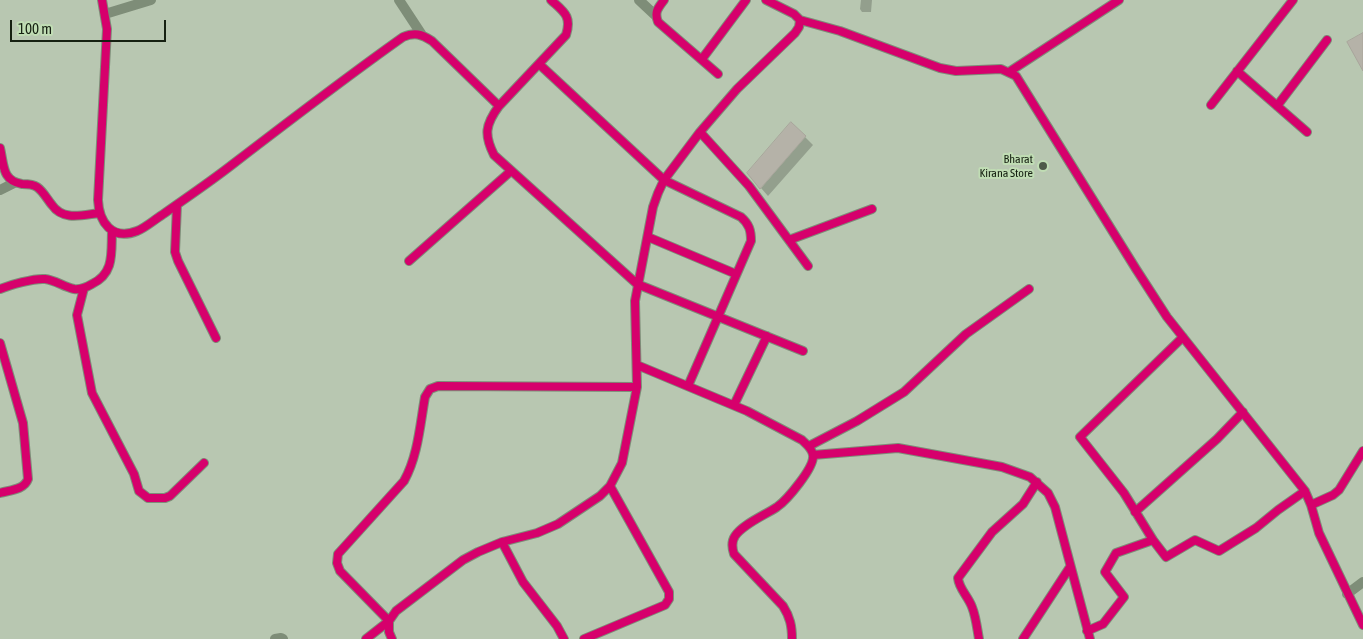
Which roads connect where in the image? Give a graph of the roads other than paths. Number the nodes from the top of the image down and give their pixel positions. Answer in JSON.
{"nodes":[{"id":1,"x":102,"y":0,"type":"edge"},
{"id":2,"x":151,"y":0,"type":"edge"},
{"id":3,"x":399,"y":0,"type":"edge"},
{"id":4,"x":551,"y":0,"type":"edge"},
{"id":5,"x":639,"y":0,"type":"edge"},
{"id":6,"x":664,"y":0,"type":"edge"},
{"id":7,"x":746,"y":0,"type":"edge"},
{"id":8,"x":766,"y":0,"type":"edge"},
{"id":9,"x":1119,"y":0,"type":"edge"},
{"id":10,"x":1293,"y":0,"type":"edge"},
{"id":11,"x":105,"y":14,"type":"junction"},
{"id":12,"x":656,"y":15,"type":"junction"},
{"id":13,"x":800,"y":20,"type":"junction"},
{"id":14,"x":422,"y":35,"type":"junction"},
{"id":15,"x":1327,"y":40,"type":"dead end"},
{"id":16,"x":702,"y":59,"type":"junction"},
{"id":17,"x":539,"y":64,"type":"junction"},
{"id":18,"x":1009,"y":72,"type":"junction"},
{"id":19,"x":1237,"y":72,"type":"junction"},
{"id":20,"x":718,"y":74,"type":"dead end"},
{"id":21,"x":1210,"y":105,"type":"dead end"},
{"id":22,"x":499,"y":106,"type":"junction"},
{"id":23,"x":1277,"y":106,"type":"junction"},
{"id":24,"x":700,"y":132,"type":"junction"},
{"id":25,"x":1307,"y":132,"type":"dead end"},
{"id":26,"x":0,"y":148,"type":"edge"},
{"id":27,"x":511,"y":170,"type":"junction"},
{"id":28,"x":664,"y":180,"type":"junction"},
{"id":29,"x":14,"y":183,"type":"junction"},
{"id":30,"x":0,"y":190,"type":"edge"},
{"id":31,"x":177,"y":205,"type":"junction"},
{"id":32,"x":872,"y":209,"type":"dead end"},
{"id":33,"x":98,"y":213,"type":"junction"},
{"id":34,"x":112,"y":231,"type":"junction"},
{"id":35,"x":648,"y":237,"type":"junction"},
{"id":36,"x":789,"y":240,"type":"junction"},
{"id":37,"x":409,"y":261,"type":"dead end"},
{"id":38,"x":808,"y":266,"type":"dead end"},
{"id":39,"x":736,"y":274,"type":"junction"},
{"id":40,"x":637,"y":284,"type":"junction"},
{"id":41,"x":84,"y":288,"type":"junction"},
{"id":42,"x":0,"y":289,"type":"edge"},
{"id":43,"x":1029,"y":289,"type":"dead end"},
{"id":44,"x":718,"y":317,"type":"junction"},
{"id":45,"x":767,"y":336,"type":"junction"},
{"id":46,"x":1183,"y":337,"type":"junction"},
{"id":47,"x":216,"y":338,"type":"dead end"},
{"id":48,"x":0,"y":343,"type":"edge"},
{"id":49,"x":803,"y":351,"type":"dead end"},
{"id":50,"x":637,"y":365,"type":"junction"},
{"id":51,"x":688,"y":386,"type":"junction"},
{"id":52,"x":637,"y":387,"type":"junction"},
{"id":53,"x":734,"y":406,"type":"junction"},
{"id":54,"x":1243,"y":412,"type":"junction"},
{"id":55,"x":811,"y":450,"type":"junction"},
{"id":56,"x":1363,"y":451,"type":"edge"},
{"id":57,"x":204,"y":463,"type":"dead end"},
{"id":58,"x":1037,"y":482,"type":"junction"},
{"id":59,"x":610,"y":486,"type":"junction"},
{"id":60,"x":1305,"y":491,"type":"junction"},
{"id":61,"x":0,"y":493,"type":"edge"},
{"id":62,"x":1311,"y":505,"type":"junction"},
{"id":63,"x":1135,"y":512,"type":"junction"},
{"id":64,"x":1153,"y":540,"type":"junction"},
{"id":65,"x":502,"y":542,"type":"junction"},
{"id":66,"x":1070,"y":567,"type":"junction"},
{"id":67,"x":1363,"y":582,"type":"edge"},
{"id":68,"x":1347,"y":594,"type":"junction"},
{"id":69,"x":388,"y":621,"type":"junction"},
{"id":70,"x":1363,"y":626,"type":"edge"},
{"id":71,"x":1088,"y":635,"type":"edge"},
{"id":72,"x":275,"y":639,"type":"edge"},
{"id":73,"x":283,"y":639,"type":"edge"},
{"id":74,"x":366,"y":639,"type":"edge"},
{"id":75,"x":392,"y":639,"type":"edge"},
{"id":76,"x":564,"y":639,"type":"edge"},
{"id":77,"x":584,"y":639,"type":"edge"},
{"id":78,"x":792,"y":639,"type":"edge"},
{"id":79,"x":979,"y":639,"type":"edge"},
{"id":80,"x":1023,"y":639,"type":"edge"}],
"edges":[{"from":1,"to":11,"type":"street"},
{"from":2,"to":11,"type":"street"},
{"from":3,"to":14,"type":"street"},
{"from":4,"to":17,"type":"street"},
{"from":5,"to":12,"type":"street"},
{"from":6,"to":12,"type":"street"},
{"from":7,"to":16,"type":"street"},
{"from":8,"to":13,"type":"street"},
{"from":9,"to":18,"type":"street"},
{"from":10,"to":19,"type":"street"},
{"from":11,"to":33,"type":"street"},
{"from":12,"to":16,"type":"street"},
{"from":13,"to":18,"type":"street"},
{"from":13,"to":24,"type":"street"},
{"from":14,"to":22,"type":"street"},
{"from":14,"to":31,"type":"street"},
{"from":15,"to":23,"type":"street"},
{"from":16,"to":20,"type":"street"},
{"from":17,"to":22,"type":"street"},
{"from":17,"to":28,"type":"street"},
{"from":18,"to":46,"type":"street"},
{"from":19,"to":21,"type":"street"},
{"from":19,"to":23,"type":"street"},
{"from":22,"to":27,"type":"street"},
{"from":23,"to":25,"type":"street"},
{"from":24,"to":28,"type":"street"},
{"from":24,"to":36,"type":"street"},
{"from":26,"to":29,"type":"street"},
{"from":27,"to":37,"type":"street"},
{"from":27,"to":40,"type":"street"},
{"from":28,"to":35,"type":"street"},
{"from":28,"to":39,"type":"street"},
{"from":29,"to":30,"type":"street"},
{"from":29,"to":33,"type":"street"},
{"from":31,"to":34,"type":"street"},
{"from":31,"to":47,"type":"street"},
{"from":32,"to":36,"type":"street"},
{"from":33,"to":34,"type":"street"},
{"from":34,"to":41,"type":"street"},
{"from":35,"to":39,"type":"street"},
{"from":35,"to":40,"type":"street"},
{"from":36,"to":38,"type":"street"},
{"from":39,"to":44,"type":"street"},
{"from":40,"to":44,"type":"street"},
{"from":40,"to":50,"type":"street"},
{"from":41,"to":42,"type":"street"},
{"from":41,"to":57,"type":"street"},
{"from":43,"to":55,"type":"street"},
{"from":44,"to":45,"type":"street"},
{"from":44,"to":51,"type":"street"},
{"from":45,"to":49,"type":"street"},
{"from":45,"to":53,"type":"street"},
{"from":46,"to":54,"type":"street"},
{"from":46,"to":63,"type":"street"},
{"from":48,"to":61,"type":"street"},
{"from":50,"to":51,"type":"street"},
{"from":50,"to":52,"type":"street"},
{"from":51,"to":53,"type":"street"},
{"from":52,"to":59,"type":"street"},
{"from":52,"to":69,"type":"street"},
{"from":53,"to":55,"type":"street"},
{"from":54,"to":60,"type":"street"},
{"from":54,"to":63,"type":"street"},
{"from":55,"to":58,"type":"street"},
{"from":55,"to":78,"type":"street"},
{"from":56,"to":62,"type":"street"},
{"from":58,"to":66,"type":"street"},
{"from":58,"to":79,"type":"street"},
{"from":59,"to":65,"type":"street"},
{"from":59,"to":77,"type":"street"},
{"from":60,"to":62,"type":"street"},
{"from":60,"to":64,"type":"street"},
{"from":62,"to":68,"type":"street"},
{"from":63,"to":64,"type":"street"},
{"from":64,"to":71,"type":"street"},
{"from":65,"to":69,"type":"street"},
{"from":65,"to":76,"type":"street"},
{"from":66,"to":71,"type":"street"},
{"from":66,"to":80,"type":"street"},
{"from":67,"to":68,"type":"street"},
{"from":68,"to":70,"type":"street"},
{"from":69,"to":74,"type":"street"},
{"from":69,"to":75,"type":"street"},
{"from":72,"to":73,"type":"street"}]}
